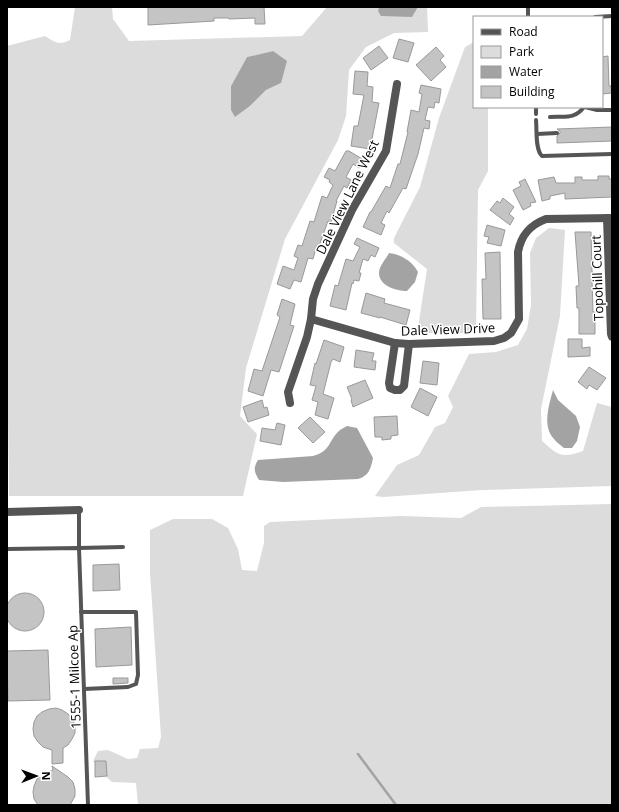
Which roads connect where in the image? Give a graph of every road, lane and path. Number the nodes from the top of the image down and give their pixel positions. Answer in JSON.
{"nodes":[{"id":1,"x":397,"y":84,"type":"dead end"},
{"id":2,"x":536,"y":108,"type":"edge"},
{"id":3,"x":584,"y":108,"type":"edge"},
{"id":4,"x":589,"y":108,"type":"edge"},
{"id":5,"x":612,"y":110,"type":"edge"},
{"id":6,"x":536,"y":114,"type":"dead end"},
{"id":7,"x":550,"y":117,"type":"dead end"},
{"id":8,"x":536,"y":120,"type":"dead end"},
{"id":9,"x":557,"y":133,"type":"dead end"},
{"id":10,"x":537,"y":134,"type":"junction"},
{"id":11,"x":612,"y":154,"type":"edge"},
{"id":12,"x":610,"y":218,"type":"edge"},
{"id":13,"x":311,"y":319,"type":"junction"},
{"id":14,"x":612,"y":337,"type":"edge"},
{"id":15,"x":395,"y":343,"type":"junction"},
{"id":16,"x":409,"y":344,"type":"junction"},
{"id":17,"x":290,"y":404,"type":"dead end"},
{"id":18,"x":78,"y":510,"type":"joint"},
{"id":19,"x":7,"y":512,"type":"edge"},
{"id":20,"x":123,"y":547,"type":"dead end"},
{"id":21,"x":79,"y":548,"type":"junction"},
{"id":22,"x":7,"y":549,"type":"edge"},
{"id":23,"x":81,"y":612,"type":"junction"},
{"id":24,"x":84,"y":689,"type":"junction"},
{"id":25,"x":88,"y":805,"type":"edge"}],
"edges":[{"from":1,"to":13,"type":"street","name":"Dale View Lane West"},
{"from":2,"to":6,"type":"lane"},
{"from":3,"to":7,"type":"lane"},
{"from":4,"to":5,"type":"lane"},
{"from":8,"to":10,"type":"lane"},
{"from":9,"to":10,"type":"lane"},
{"from":10,"to":11,"type":"lane"},
{"from":12,"to":14,"type":"street","name":"Topohill Court"},
{"from":12,"to":16,"type":"street","name":"Dale View Drive"},
{"from":13,"to":15,"type":"street","name":"Dale View Drive"},
{"from":13,"to":17,"type":"street","name":"Dale View Lane West"},
{"from":15,"to":16,"type":"street","name":"Dale View Drive"},
{"from":15,"to":16,"type":"street"},
{"from":18,"to":19,"type":"street"},
{"from":18,"to":21,"type":"lane","name":"1555-1 Milcoe Ap"},
{"from":20,"to":21,"type":"lane"},
{"from":21,"to":22,"type":"lane"},
{"from":21,"to":23,"type":"lane","name":"1555-1 Milcoe Ap"},
{"from":23,"to":24,"type":"lane","name":"1555-1 Milcoe Ap"},
{"from":23,"to":24,"type":"lane"},
{"from":24,"to":25,"type":"lane","name":"1555-1 Milcoe Ap"}]}
